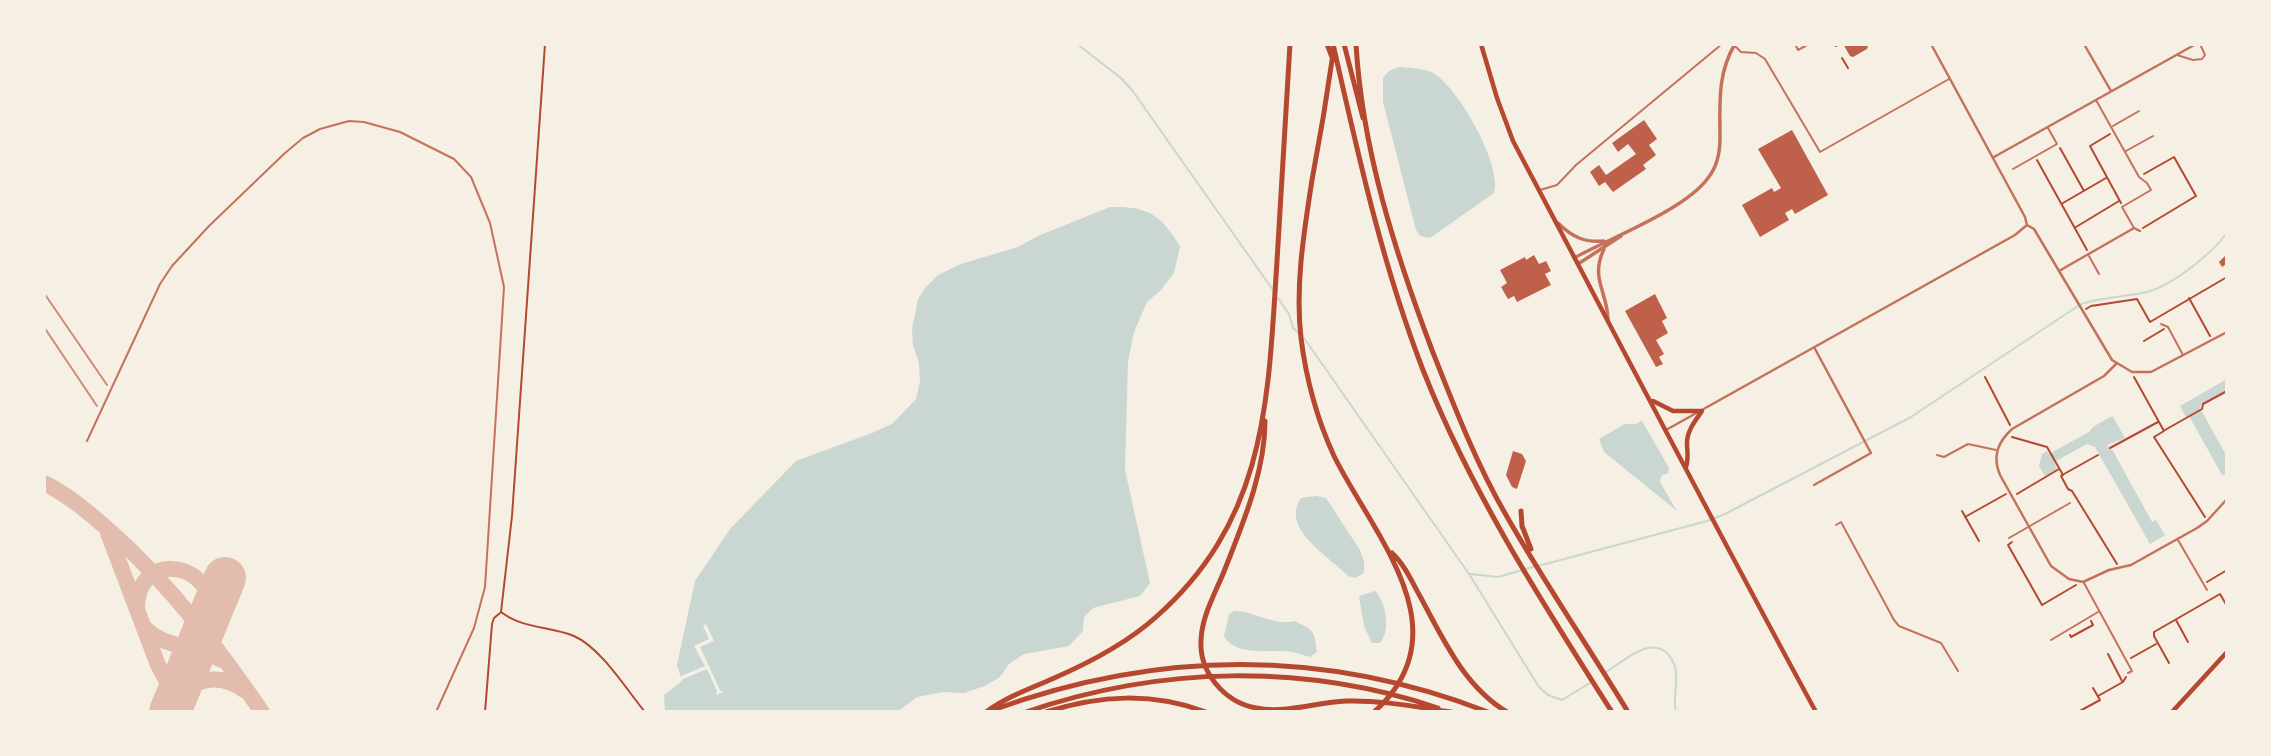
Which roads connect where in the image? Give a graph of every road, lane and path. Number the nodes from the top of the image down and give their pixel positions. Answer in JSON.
{"nodes":[{"id":1,"x":545,"y":44,"type":"edge"},
{"id":2,"x":1290,"y":44,"type":"edge"},
{"id":3,"x":1332,"y":44,"type":"edge"},
{"id":4,"x":1344,"y":44,"type":"edge"},
{"id":5,"x":1356,"y":44,"type":"edge"},
{"id":6,"x":1481,"y":44,"type":"edge"},
{"id":7,"x":1722,"y":44,"type":"edge"},
{"id":8,"x":1795,"y":44,"type":"edge"},
{"id":9,"x":1809,"y":44,"type":"edge"},
{"id":10,"x":1931,"y":44,"type":"edge"},
{"id":11,"x":2084,"y":44,"type":"edge"},
{"id":12,"x":2198,"y":44,"type":"edge"},
{"id":13,"x":1735,"y":45,"type":"edge"},
{"id":14,"x":2176,"y":55,"type":"junction"},
{"id":15,"x":1842,"y":58,"type":"dead end"},
{"id":16,"x":1848,"y":68,"type":"dead end"},
{"id":17,"x":1950,"y":78,"type":"junction"},
{"id":18,"x":2111,"y":91,"type":"junction"},
{"id":19,"x":2096,"y":99,"type":"junction"},
{"id":20,"x":2139,"y":111,"type":"dead end"},
{"id":21,"x":2048,"y":127,"type":"junction"},
{"id":22,"x":2112,"y":127,"type":"junction"},
{"id":23,"x":2114,"y":131,"type":"junction"},
{"id":24,"x":2153,"y":136,"type":"dead end"},
{"id":25,"x":2057,"y":144,"type":"junction"},
{"id":26,"x":2125,"y":152,"type":"junction"},
{"id":27,"x":2035,"y":156,"type":"junction"},
{"id":28,"x":1373,"y":158,"type":"junction"},
{"id":29,"x":1994,"y":158,"type":"junction"},
{"id":30,"x":2013,"y":169,"type":"dead end"},
{"id":31,"x":2108,"y":177,"type":"junction"},
{"id":32,"x":2139,"y":177,"type":"junction"},
{"id":33,"x":1539,"y":190,"type":"junction"},
{"id":34,"x":2084,"y":191,"type":"junction"},
{"id":35,"x":2120,"y":200,"type":"junction"},
{"id":36,"x":2062,"y":204,"type":"junction"},
{"id":37,"x":2122,"y":206,"type":"junction"},
{"id":38,"x":1554,"y":219,"type":"junction"},
{"id":39,"x":2026,"y":225,"type":"junction"},
{"id":40,"x":2075,"y":227,"type":"junction"},
{"id":41,"x":2134,"y":228,"type":"junction"},
{"id":42,"x":2140,"y":231,"type":"joint"},
{"id":43,"x":1623,"y":235,"type":"junction"},
{"id":44,"x":1606,"y":241,"type":"junction"},
{"id":45,"x":1604,"y":249,"type":"junction"},
{"id":46,"x":2089,"y":254,"type":"junction"},
{"id":47,"x":1574,"y":258,"type":"junction"},
{"id":48,"x":1578,"y":264,"type":"junction"},
{"id":49,"x":2059,"y":271,"type":"junction"},
{"id":50,"x":2099,"y":274,"type":"dead end"},
{"id":51,"x":2225,"y":278,"type":"edge"},
{"id":52,"x":2227,"y":285,"type":"edge"},
{"id":53,"x":2189,"y":298,"type":"junction"},
{"id":54,"x":2082,"y":311,"type":"junction"},
{"id":55,"x":1608,"y":319,"type":"junction"},
{"id":56,"x":2161,"y":324,"type":"dead end"},
{"id":57,"x":2168,"y":327,"type":"junction"},
{"id":58,"x":2227,"y":332,"type":"edge"},
{"id":59,"x":2213,"y":340,"type":"junction"},
{"id":60,"x":2144,"y":341,"type":"dead end"},
{"id":61,"x":1814,"y":347,"type":"junction"},
{"id":62,"x":2184,"y":356,"type":"junction"},
{"id":63,"x":2116,"y":364,"type":"junction"},
{"id":64,"x":2132,"y":372,"type":"junction"},
{"id":65,"x":1985,"y":377,"type":"dead end"},
{"id":66,"x":2227,"y":391,"type":"edge"},
{"id":67,"x":1650,"y":398,"type":"junction"},
{"id":68,"x":1266,"y":408,"type":"junction"},
{"id":69,"x":1702,"y":411,"type":"junction"},
{"id":70,"x":2159,"y":421,"type":"junction"},
{"id":71,"x":2012,"y":429,"type":"junction"},
{"id":72,"x":1666,"y":430,"type":"junction"},
{"id":73,"x":2164,"y":431,"type":"junction"},
{"id":74,"x":2005,"y":435,"type":"junction"},
{"id":75,"x":87,"y":441,"type":"dead end"},
{"id":76,"x":2110,"y":448,"type":"dead end"},
{"id":77,"x":1997,"y":450,"type":"junction"},
{"id":78,"x":1937,"y":455,"type":"dead end"},
{"id":79,"x":2098,"y":455,"type":"dead end"},
{"id":80,"x":1686,"y":468,"type":"junction"},
{"id":81,"x":2059,"y":469,"type":"junction"},
{"id":82,"x":2063,"y":475,"type":"junction"},
{"id":83,"x":1814,"y":485,"type":"dead end"},
{"id":84,"x":2010,"y":492,"type":"junction"},
{"id":85,"x":2013,"y":496,"type":"junction"},
{"id":86,"x":2227,"y":499,"type":"edge"},
{"id":87,"x":2070,"y":503,"type":"dead end"},
{"id":88,"x":1962,"y":511,"type":"dead end"},
{"id":89,"x":1521,"y":512,"type":"dead end"},
{"id":90,"x":1965,"y":517,"type":"junction"},
{"id":91,"x":2207,"y":521,"type":"junction"},
{"id":92,"x":1836,"y":525,"type":"dead end"},
{"id":93,"x":2029,"y":526,"type":"junction"},
{"id":94,"x":2009,"y":538,"type":"joint"},
{"id":95,"x":2178,"y":539,"type":"junction"},
{"id":96,"x":1979,"y":541,"type":"dead end"},
{"id":97,"x":1388,"y":550,"type":"junction"},
{"id":98,"x":1533,"y":556,"type":"junction"},
{"id":99,"x":2119,"y":568,"type":"junction"},
{"id":100,"x":2227,"y":570,"type":"edge"},
{"id":101,"x":2082,"y":582,"type":"junction"},
{"id":102,"x":2203,"y":584,"type":"junction"},
{"id":103,"x":2207,"y":590,"type":"dead end"},
{"id":104,"x":2227,"y":606,"type":"edge"},
{"id":105,"x":2099,"y":611,"type":"junction"},
{"id":106,"x":501,"y":612,"type":"junction"},
{"id":107,"x":2089,"y":617,"type":"junction"},
{"id":108,"x":2175,"y":620,"type":"junction"},
{"id":109,"x":2067,"y":629,"type":"junction"},
{"id":110,"x":2051,"y":640,"type":"dead end"},
{"id":111,"x":2188,"y":642,"type":"dead end"},
{"id":112,"x":2157,"y":643,"type":"junction"},
{"id":113,"x":2227,"y":652,"type":"edge"},
{"id":114,"x":2108,"y":654,"type":"dead end"},
{"id":115,"x":2127,"y":661,"type":"junction"},
{"id":116,"x":2169,"y":663,"type":"dead end"},
{"id":117,"x":1958,"y":671,"type":"dead end"},
{"id":118,"x":2128,"y":673,"type":"joint"},
{"id":119,"x":2123,"y":682,"type":"junction"},
{"id":120,"x":2093,"y":688,"type":"dead end"},
{"id":121,"x":2098,"y":696,"type":"junction"},
{"id":122,"x":1375,"y":711,"type":"edge"},
{"id":123,"x":436,"y":712,"type":"edge"},
{"id":124,"x":485,"y":712,"type":"edge"},
{"id":125,"x":645,"y":712,"type":"edge"},
{"id":126,"x":986,"y":712,"type":"edge"},
{"id":127,"x":1026,"y":712,"type":"edge"},
{"id":128,"x":1046,"y":712,"type":"edge"},
{"id":129,"x":1206,"y":712,"type":"edge"},
{"id":130,"x":1452,"y":712,"type":"edge"},
{"id":131,"x":1488,"y":712,"type":"edge"},
{"id":132,"x":1507,"y":712,"type":"edge"},
{"id":133,"x":1612,"y":712,"type":"edge"},
{"id":134,"x":1628,"y":712,"type":"edge"},
{"id":135,"x":1815,"y":712,"type":"edge"},
{"id":136,"x":2078,"y":712,"type":"edge"},
{"id":137,"x":2172,"y":712,"type":"edge"}],
"edges":[{"from":1,"to":106,"type":"path"},
{"from":2,"to":68,"type":"highway"},
{"from":3,"to":97,"type":"highway"},
{"from":3,"to":133,"type":"highway"},
{"from":4,"to":28,"type":"highway"},
{"from":5,"to":28,"type":"highway"},
{"from":6,"to":33,"type":"main road"},
{"from":7,"to":33,"type":"lane"},
{"from":8,"to":9,"type":"lane"},
{"from":10,"to":17,"type":"street"},
{"from":11,"to":18,"type":"street"},
{"from":12,"to":14,"type":"street"},
{"from":12,"to":14,"type":"lane"},
{"from":13,"to":17,"type":"lane"},
{"from":13,"to":43,"type":"street"},
{"from":14,"to":18,"type":"street"},
{"from":15,"to":16,"type":"path"},
{"from":17,"to":29,"type":"street"},
{"from":18,"to":19,"type":"street"},
{"from":19,"to":21,"type":"street"},
{"from":19,"to":22,"type":"lane"},
{"from":20,"to":22,"type":"lane"},
{"from":21,"to":25,"type":"lane"},
{"from":21,"to":29,"type":"street"},
{"from":22,"to":23,"type":"lane"},
{"from":23,"to":26,"type":"lane"},
{"from":23,"to":31,"type":"path"},
{"from":24,"to":26,"type":"lane"},
{"from":25,"to":27,"type":"lane"},
{"from":25,"to":34,"type":"path"},
{"from":26,"to":32,"type":"lane"},
{"from":27,"to":30,"type":"lane"},
{"from":27,"to":36,"type":"path"},
{"from":28,"to":98,"type":"highway"},
{"from":29,"to":39,"type":"street"},
{"from":31,"to":34,"type":"path"},
{"from":31,"to":35,"type":"path"},
{"from":32,"to":37,"type":"lane"},
{"from":32,"to":42,"type":"path"},
{"from":33,"to":38,"type":"main road"},
{"from":34,"to":36,"type":"path"},
{"from":35,"to":37,"type":"path"},
{"from":35,"to":40,"type":"path"},
{"from":36,"to":40,"type":"path"},
{"from":37,"to":41,"type":"lane"},
{"from":38,"to":44,"type":"street"},
{"from":38,"to":47,"type":"main road"},
{"from":39,"to":49,"type":"street"},
{"from":39,"to":61,"type":"street"},
{"from":40,"to":46,"type":"path"},
{"from":41,"to":42,"type":"street"},
{"from":41,"to":46,"type":"street"},
{"from":43,"to":44,"type":"street"},
{"from":43,"to":45,"type":"street"},
{"from":44,"to":47,"type":"street"},
{"from":45,"to":48,"type":"street"},
{"from":45,"to":55,"type":"street"},
{"from":46,"to":49,"type":"street"},
{"from":46,"to":50,"type":"lane"},
{"from":47,"to":48,"type":"main road"},
{"from":48,"to":55,"type":"main road"},
{"from":49,"to":54,"type":"street"},
{"from":51,"to":52,"type":"path"},
{"from":51,"to":53,"type":"path"},
{"from":53,"to":54,"type":"path"},
{"from":53,"to":59,"type":"path"},
{"from":54,"to":63,"type":"street"},
{"from":55,"to":67,"type":"main road"},
{"from":56,"to":57,"type":"lane"},
{"from":57,"to":60,"type":"path"},
{"from":57,"to":62,"type":"lane"},
{"from":58,"to":59,"type":"street"},
{"from":59,"to":62,"type":"street"},
{"from":61,"to":69,"type":"street"},
{"from":61,"to":83,"type":"street"},
{"from":62,"to":64,"type":"street"},
{"from":63,"to":64,"type":"street"},
{"from":63,"to":71,"type":"street"},
{"from":64,"to":70,"type":"path"},
{"from":65,"to":71,"type":"path"},
{"from":66,"to":73,"type":"path"},
{"from":67,"to":69,"type":"main road"},
{"from":67,"to":72,"type":"main road"},
{"from":68,"to":126,"type":"highway"},
{"from":68,"to":130,"type":"highway"},
{"from":69,"to":72,"type":"street"},
{"from":69,"to":80,"type":"main road"},
{"from":70,"to":73,"type":"path"},
{"from":70,"to":76,"type":"path"},
{"from":71,"to":74,"type":"street"},
{"from":72,"to":80,"type":"main road"},
{"from":73,"to":91,"type":"path"},
{"from":74,"to":77,"type":"street"},
{"from":74,"to":81,"type":"path"},
{"from":75,"to":123,"type":"lane"},
{"from":77,"to":78,"type":"lane"},
{"from":77,"to":84,"type":"street"},
{"from":79,"to":82,"type":"path"},
{"from":80,"to":135,"type":"main road"},
{"from":81,"to":82,"type":"path"},
{"from":81,"to":85,"type":"path"},
{"from":82,"to":99,"type":"path"},
{"from":84,"to":85,"type":"street"},
{"from":84,"to":90,"type":"path"},
{"from":85,"to":93,"type":"street"},
{"from":86,"to":91,"type":"street"},
{"from":87,"to":93,"type":"lane"},
{"from":88,"to":90,"type":"path"},
{"from":89,"to":98,"type":"highway"},
{"from":90,"to":96,"type":"path"},
{"from":91,"to":95,"type":"street"},
{"from":92,"to":117,"type":"lane"},
{"from":93,"to":94,"type":"lane"},
{"from":93,"to":101,"type":"street"},
{"from":94,"to":101,"type":"path"},
{"from":95,"to":99,"type":"street"},
{"from":95,"to":102,"type":"lane"},
{"from":97,"to":122,"type":"highway"},
{"from":97,"to":132,"type":"highway"},
{"from":98,"to":134,"type":"highway"},
{"from":99,"to":101,"type":"street"},
{"from":100,"to":102,"type":"path"},
{"from":101,"to":105,"type":"lane"},
{"from":102,"to":103,"type":"lane"},
{"from":104,"to":108,"type":"path"},
{"from":105,"to":107,"type":"lane"},
{"from":105,"to":115,"type":"lane"},
{"from":106,"to":124,"type":"path"},
{"from":106,"to":125,"type":"path"},
{"from":107,"to":109,"type":"lane"},
{"from":107,"to":109,"type":"path"},
{"from":108,"to":111,"type":"path"},
{"from":108,"to":112,"type":"path"},
{"from":109,"to":110,"type":"lane"},
{"from":112,"to":115,"type":"path"},
{"from":112,"to":116,"type":"path"},
{"from":113,"to":137,"type":"main road"},
{"from":114,"to":119,"type":"path"},
{"from":115,"to":118,"type":"lane"},
{"from":118,"to":119,"type":"path"},
{"from":119,"to":121,"type":"path"},
{"from":120,"to":121,"type":"path"},
{"from":121,"to":136,"type":"path"},
{"from":126,"to":131,"type":"highway"},
{"from":127,"to":130,"type":"highway"},
{"from":128,"to":129,"type":"highway"}]}
